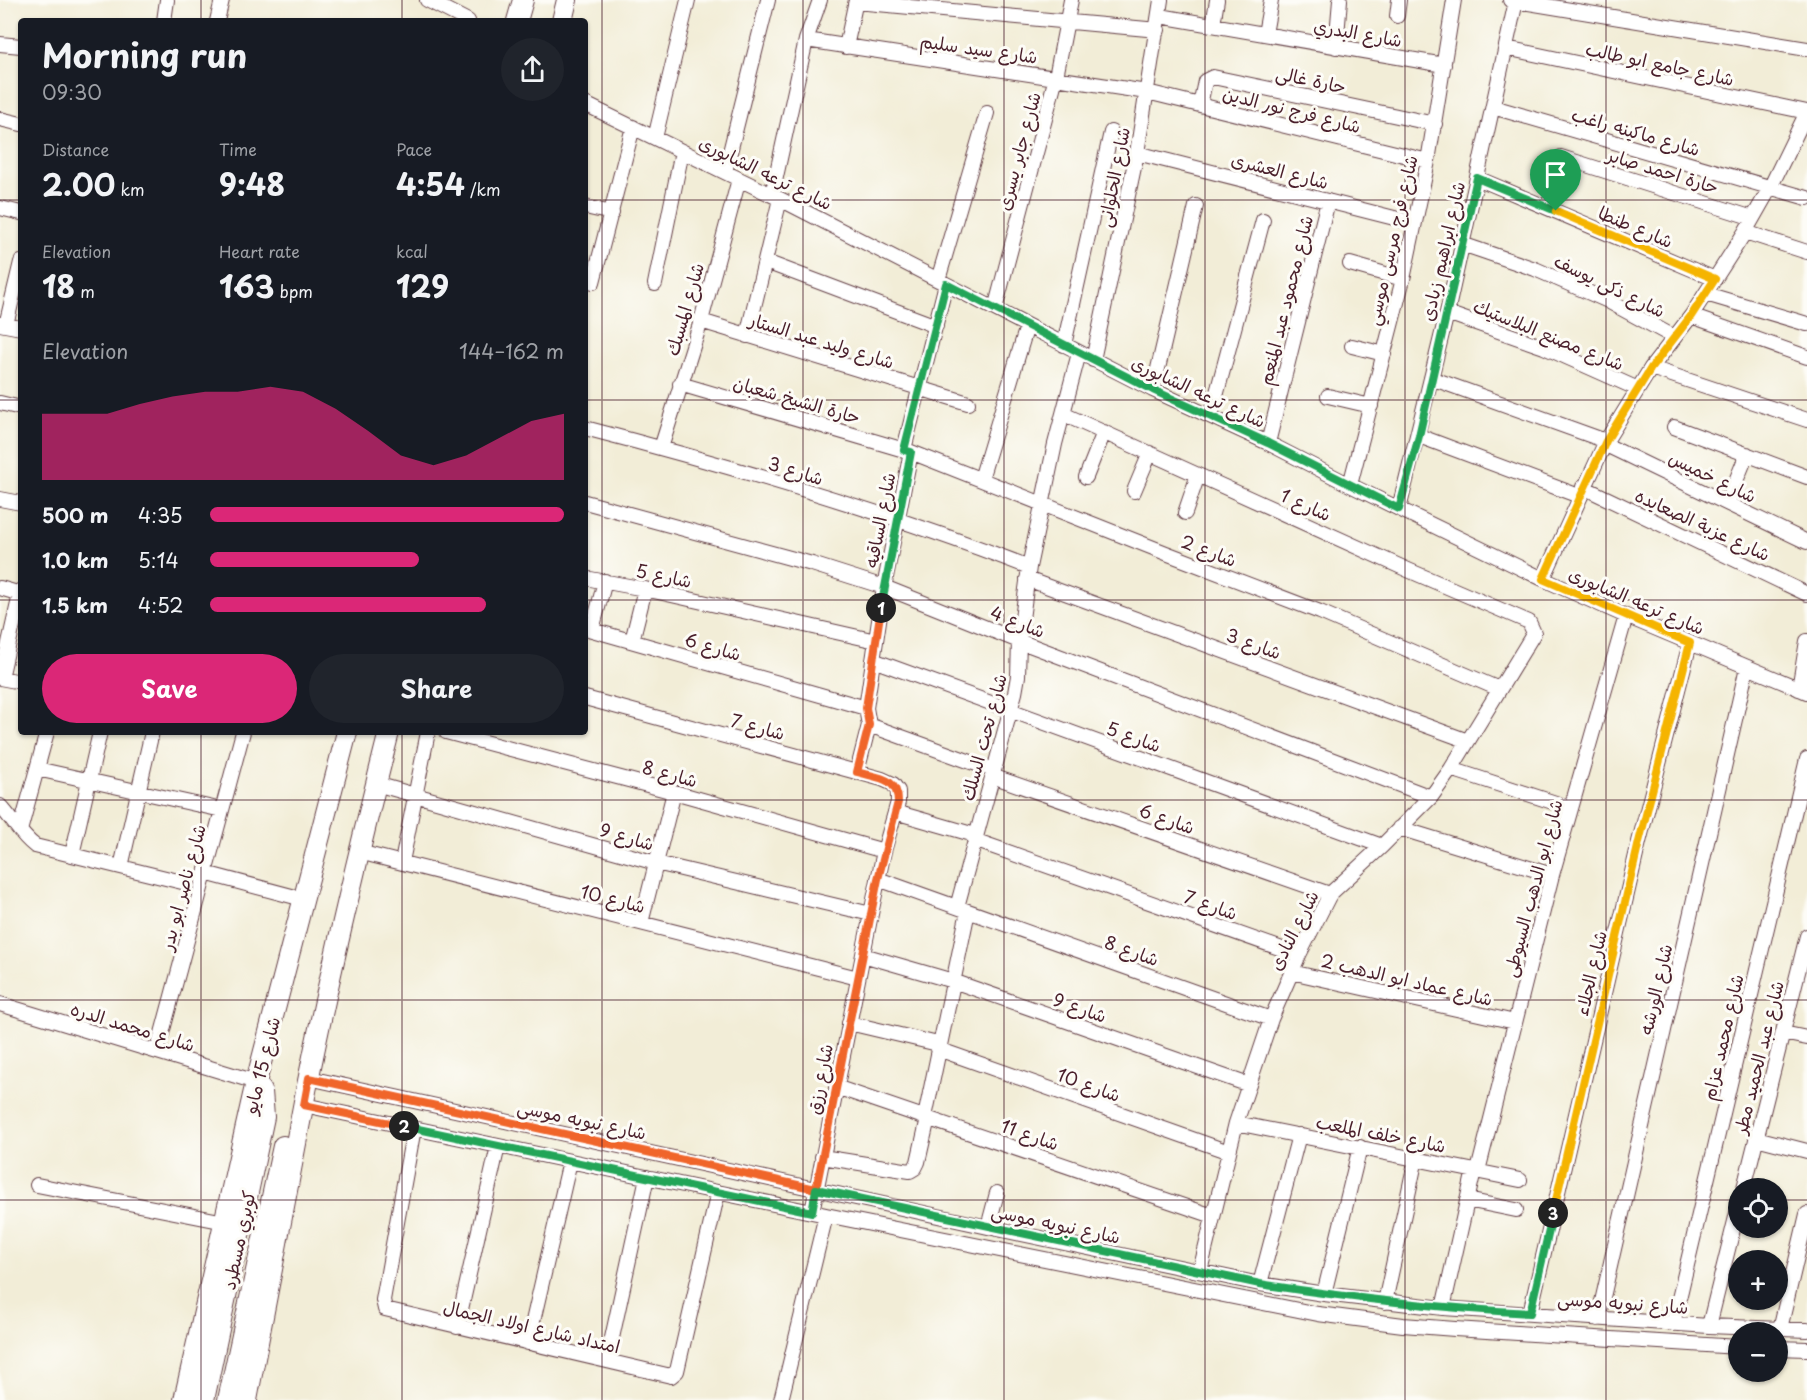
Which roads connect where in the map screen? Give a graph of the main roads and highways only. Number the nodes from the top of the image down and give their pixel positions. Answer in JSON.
{"nodes":[{"id":1,"x":522,"y":0,"type":"edge"},
{"id":2,"x":567,"y":0,"type":"edge"},
{"id":3,"x":518,"y":18,"type":"edge"},
{"id":4,"x":563,"y":18,"type":"edge"},
{"id":5,"x":346,"y":735,"type":"edge"},
{"id":6,"x":388,"y":735,"type":"edge"},
{"id":7,"x":256,"y":1082,"type":"junction"},
{"id":8,"x":306,"y":1091,"type":"junction"},
{"id":9,"x":184,"y":1400,"type":"edge"},
{"id":10,"x":204,"y":1400,"type":"edge"},
{"id":11,"x":228,"y":1400,"type":"edge"},
{"id":12,"x":247,"y":1400,"type":"edge"}],
"edges":[{"from":1,"to":3,"type":"main road"},
{"from":2,"to":4,"type":"main road"},
{"from":5,"to":7,"type":"main road","name":"شارع 15 مايو"},
{"from":6,"to":8,"type":"main road"},
{"from":7,"to":9,"type":"main road","name":"شارع 15 مايو"},
{"from":7,"to":10,"type":"main road","name":"كوبري مسطرد"},
{"from":8,"to":11,"type":"main road","name":"كوبري مسطرد"},
{"from":8,"to":12,"type":"main road"}]}
